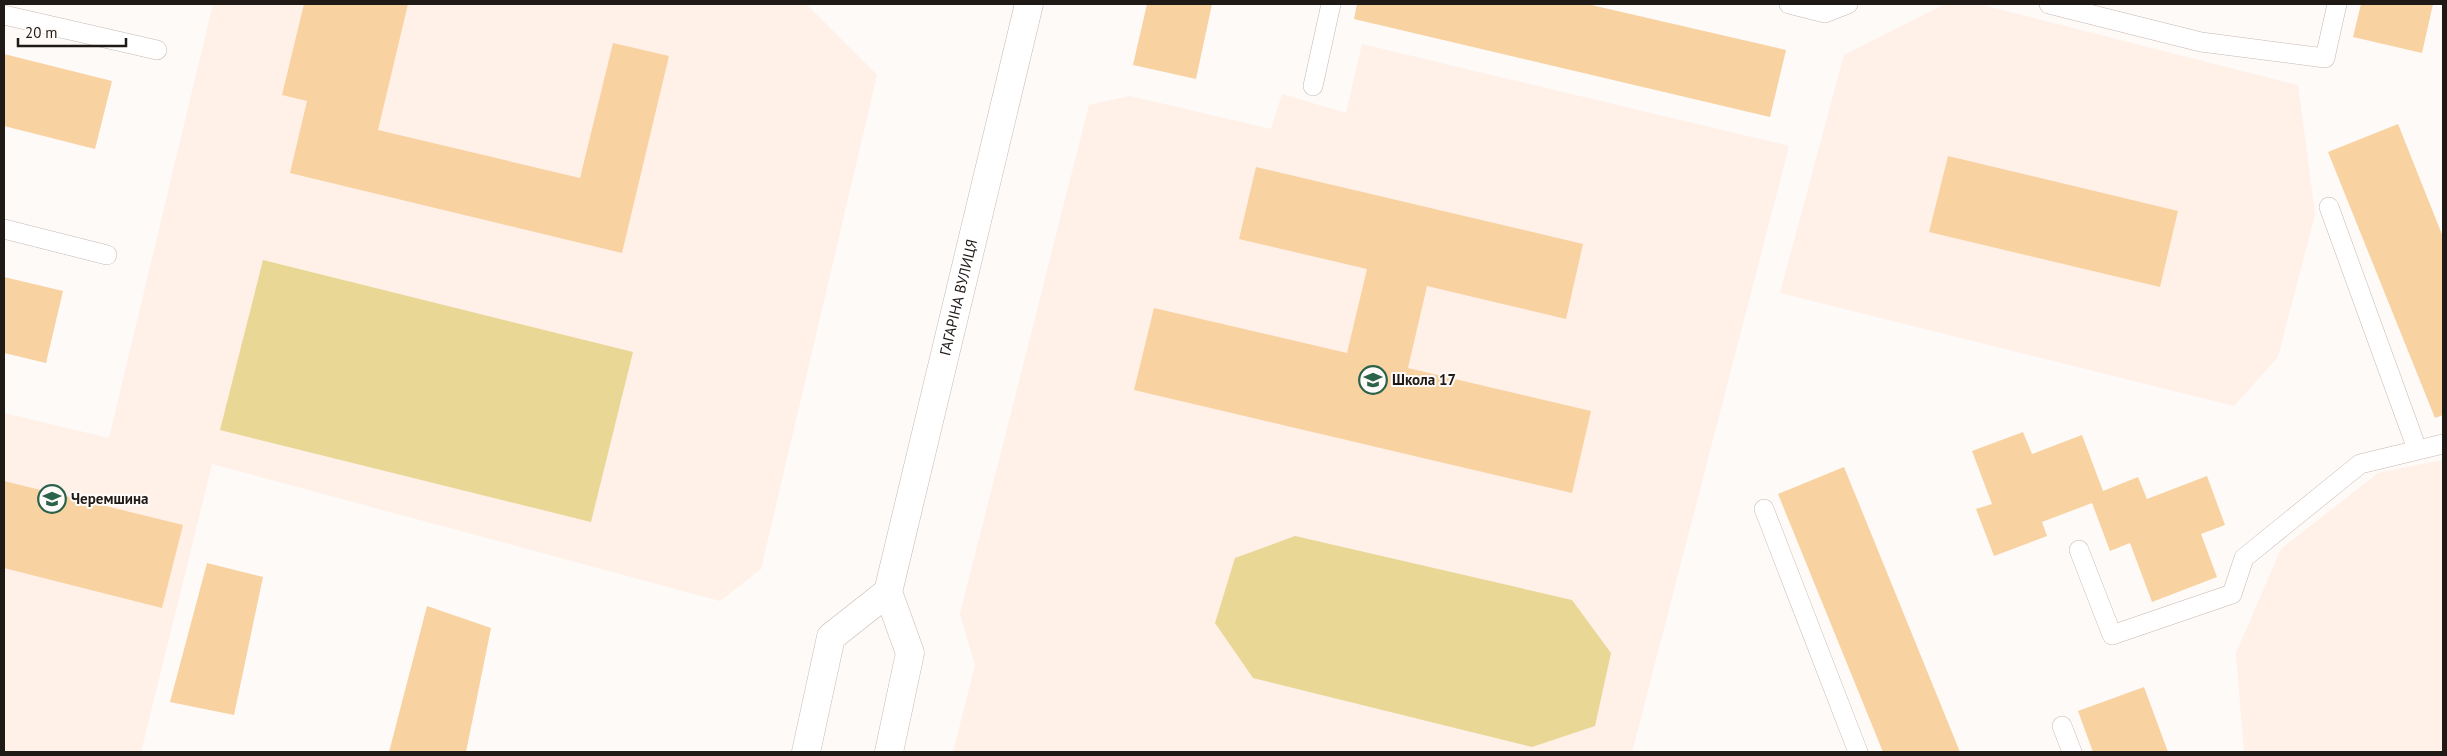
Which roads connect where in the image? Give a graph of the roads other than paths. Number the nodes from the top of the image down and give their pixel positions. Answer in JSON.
{"nodes":[{"id":1,"x":1029,"y":4,"type":"edge"},
{"id":2,"x":1331,"y":4,"type":"edge"},
{"id":3,"x":1789,"y":4,"type":"edge"},
{"id":4,"x":1848,"y":4,"type":"edge"},
{"id":5,"x":2050,"y":4,"type":"edge"},
{"id":6,"x":2337,"y":4,"type":"edge"},
{"id":7,"x":4,"y":15,"type":"edge"},
{"id":8,"x":157,"y":50,"type":"dead end"},
{"id":9,"x":1313,"y":86,"type":"dead end"},
{"id":10,"x":2329,"y":207,"type":"dead end"},
{"id":11,"x":4,"y":228,"type":"edge"},
{"id":12,"x":107,"y":255,"type":"dead end"},
{"id":13,"x":2443,"y":444,"type":"edge"},
{"id":14,"x":2417,"y":449,"type":"junction"},
{"id":15,"x":1764,"y":509,"type":"dead end"},
{"id":16,"x":2079,"y":550,"type":"dead end"},
{"id":17,"x":888,"y":592,"type":"junction"},
{"id":18,"x":2062,"y":726,"type":"dead end"},
{"id":19,"x":806,"y":752,"type":"edge"},
{"id":20,"x":889,"y":752,"type":"edge"},
{"id":21,"x":1858,"y":752,"type":"edge"},
{"id":22,"x":2072,"y":752,"type":"edge"}],
"edges":[{"from":1,"to":17,"type":"street","name":"ГАГАРІНА ВУЛИЦЯ"},
{"from":2,"to":9,"type":"lane"},
{"from":3,"to":4,"type":"lane"},
{"from":5,"to":6,"type":"lane"},
{"from":7,"to":8,"type":"lane"},
{"from":10,"to":14,"type":"lane"},
{"from":11,"to":12,"type":"lane"},
{"from":13,"to":14,"type":"lane"},
{"from":14,"to":16,"type":"lane"},
{"from":15,"to":21,"type":"lane"},
{"from":17,"to":19,"type":"street"},
{"from":17,"to":20,"type":"street"},
{"from":18,"to":22,"type":"lane"}]}
